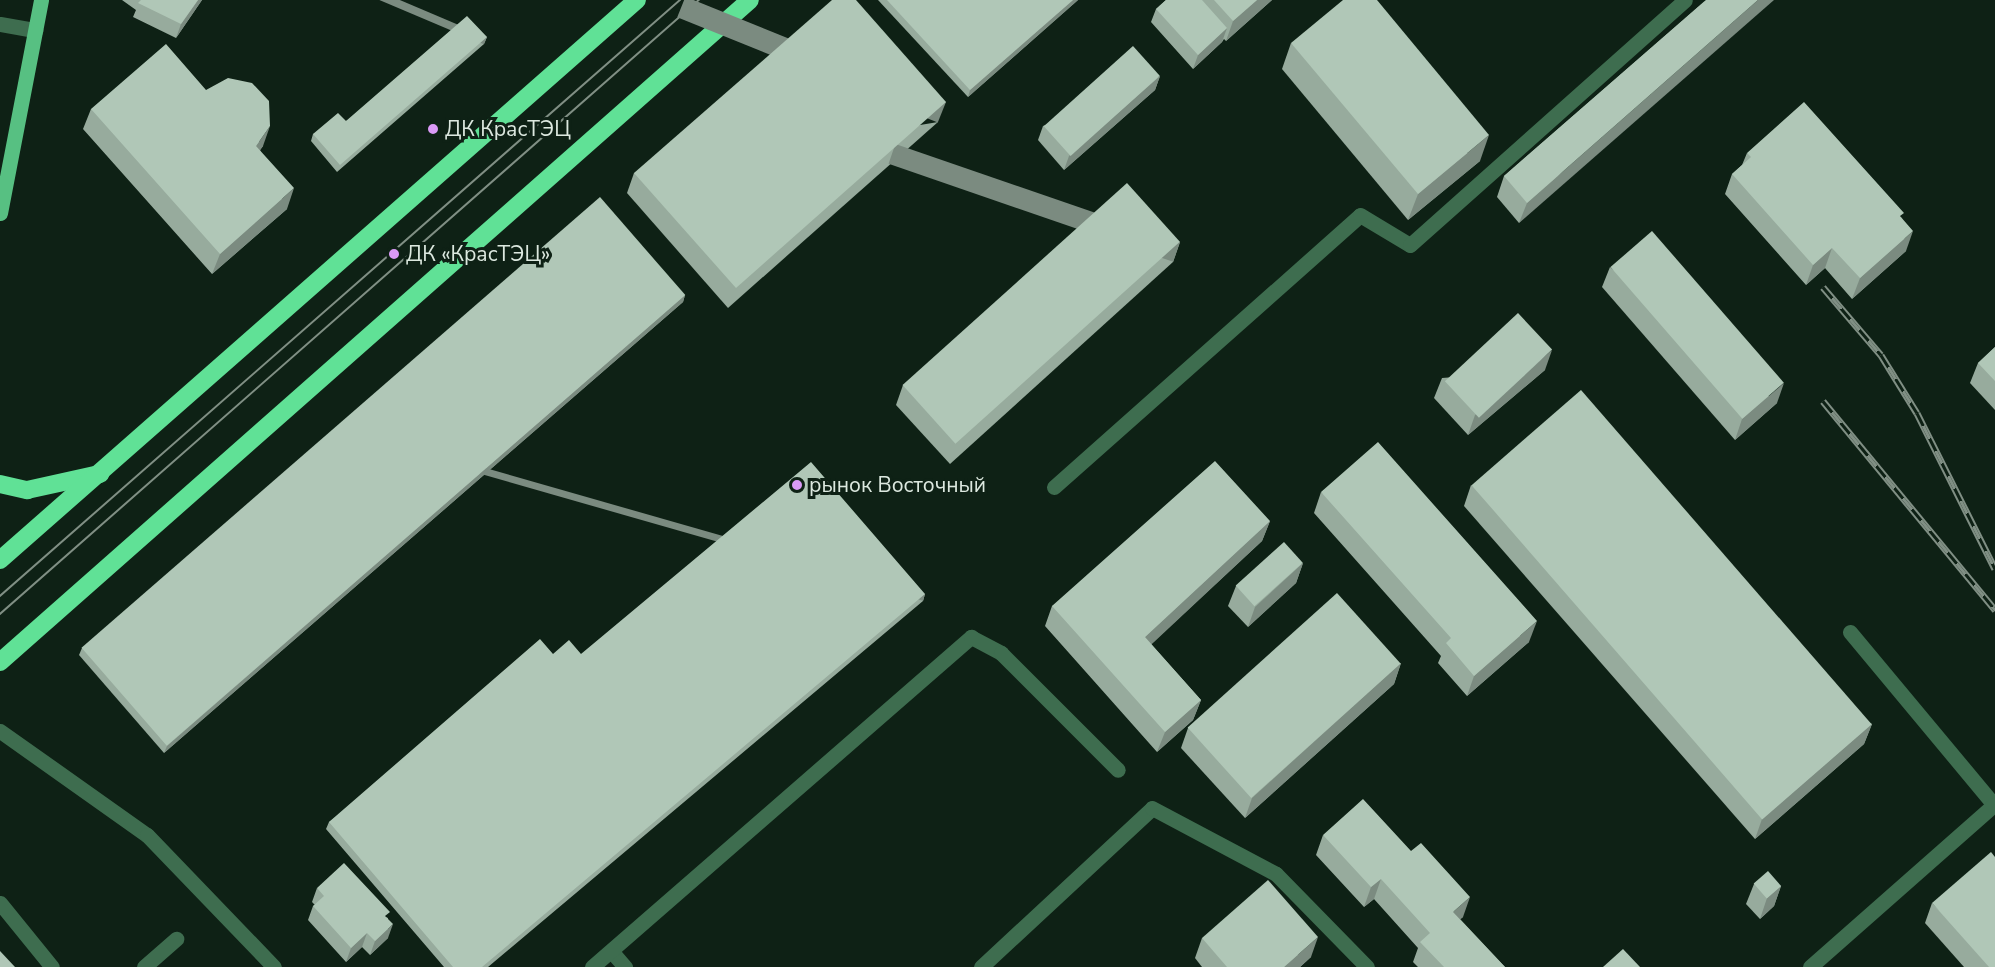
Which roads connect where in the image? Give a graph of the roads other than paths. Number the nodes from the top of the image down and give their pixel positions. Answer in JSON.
{"nodes":[{"id":1,"x":41,"y":0,"type":"edge"},
{"id":2,"x":637,"y":0,"type":"edge"},
{"id":3,"x":750,"y":0,"type":"edge"},
{"id":4,"x":1685,"y":0,"type":"edge"},
{"id":5,"x":0,"y":24,"type":"edge"},
{"id":6,"x":35,"y":30,"type":"junction"},
{"id":7,"x":0,"y":213,"type":"edge"},
{"id":8,"x":102,"y":474,"type":"junction"},
{"id":9,"x":0,"y":484,"type":"edge"},
{"id":10,"x":1054,"y":487,"type":"dead end"},
{"id":11,"x":0,"y":560,"type":"edge"},
{"id":12,"x":1850,"y":633,"type":"dead end"},
{"id":13,"x":0,"y":662,"type":"edge"},
{"id":14,"x":0,"y":732,"type":"edge"},
{"id":15,"x":1118,"y":771,"type":"dead end"},
{"id":16,"x":1995,"y":805,"type":"edge"},
{"id":17,"x":0,"y":903,"type":"edge"},
{"id":18,"x":176,"y":939,"type":"dead end"},
{"id":19,"x":612,"y":952,"type":"junction"},
{"id":20,"x":52,"y":967,"type":"edge"},
{"id":21,"x":144,"y":967,"type":"edge"},
{"id":22,"x":274,"y":967,"type":"edge"},
{"id":23,"x":592,"y":967,"type":"edge"},
{"id":24,"x":625,"y":967,"type":"edge"},
{"id":25,"x":981,"y":967,"type":"edge"},
{"id":26,"x":1367,"y":967,"type":"edge"},
{"id":27,"x":1810,"y":967,"type":"edge"}],
"edges":[{"from":1,"to":6,"type":"main road"},
{"from":2,"to":8,"type":"highway"},
{"from":3,"to":13,"type":"highway"},
{"from":4,"to":10,"type":"lane"},
{"from":5,"to":6,"type":"lane"},
{"from":6,"to":7,"type":"main road"},
{"from":8,"to":9,"type":"highway"},
{"from":8,"to":11,"type":"highway"},
{"from":12,"to":16,"type":"lane"},
{"from":14,"to":22,"type":"lane"},
{"from":15,"to":19,"type":"lane"},
{"from":16,"to":27,"type":"lane"},
{"from":17,"to":20,"type":"lane"},
{"from":18,"to":21,"type":"lane"},
{"from":19,"to":23,"type":"lane"},
{"from":19,"to":24,"type":"lane"},
{"from":25,"to":26,"type":"lane"}]}
